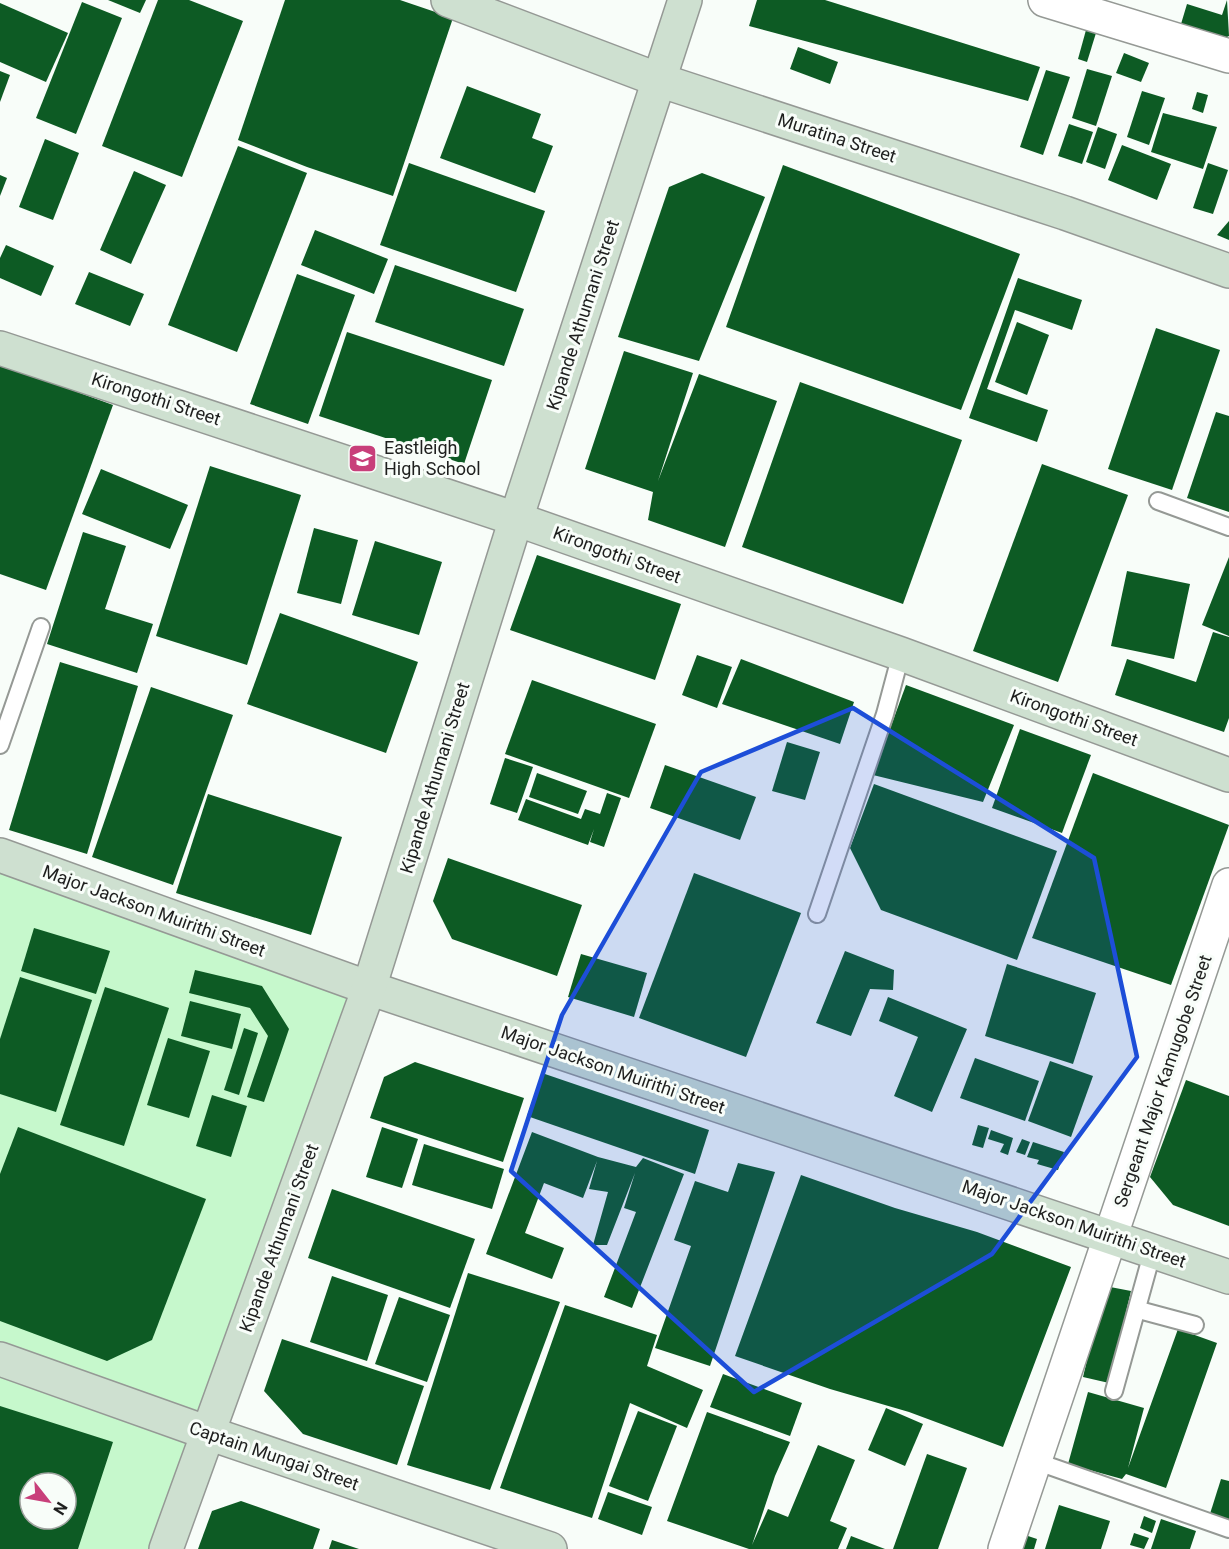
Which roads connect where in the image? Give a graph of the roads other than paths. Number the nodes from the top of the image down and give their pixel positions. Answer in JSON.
{"nodes":[{"id":1,"x":447,"y":0,"type":"edge"},
{"id":2,"x":685,"y":0,"type":"edge"},
{"id":3,"x":1045,"y":0,"type":"edge"},
{"id":4,"x":1229,"y":56,"type":"edge"},
{"id":5,"x":659,"y":80,"type":"junction"},
{"id":6,"x":1229,"y":271,"type":"edge"},
{"id":7,"x":0,"y":348,"type":"edge"},
{"id":8,"x":1158,"y":501,"type":"dead end"},
{"id":9,"x":516,"y":519,"type":"junction"},
{"id":10,"x":1229,"y":527,"type":"edge"},
{"id":11,"x":41,"y":627,"type":"dead end"},
{"id":12,"x":902,"y":654,"type":"junction"},
{"id":13,"x":0,"y":745,"type":"edge"},
{"id":14,"x":1229,"y":775,"type":"edge"},
{"id":15,"x":0,"y":855,"type":"edge"},
{"id":16,"x":1229,"y":885,"type":"edge"},
{"id":17,"x":817,"y":914,"type":"dead end"},
{"id":18,"x":369,"y":988,"type":"junction"},
{"id":19,"x":1111,"y":1236,"type":"junction"},
{"id":20,"x":1153,"y":1250,"type":"junction"},
{"id":21,"x":1229,"y":1277,"type":"edge"},
{"id":22,"x":1139,"y":1310,"type":"junction"},
{"id":23,"x":1195,"y":1325,"type":"dead end"},
{"id":24,"x":0,"y":1359,"type":"edge"},
{"id":25,"x":1114,"y":1391,"type":"dead end"},
{"id":26,"x":208,"y":1433,"type":"junction"},
{"id":27,"x":1035,"y":1461,"type":"junction"},
{"id":28,"x":1229,"y":1529,"type":"edge"},
{"id":29,"x":166,"y":1549,"type":"edge"},
{"id":30,"x":550,"y":1549,"type":"edge"},
{"id":31,"x":1005,"y":1549,"type":"edge"}],
"edges":[{"from":1,"to":5,"type":"street","name":"Muratina Street"},
{"from":2,"to":5,"type":"street","name":"Kipande Athumani Street"},
{"from":3,"to":4,"type":"street"},
{"from":5,"to":6,"type":"street","name":"Muratina Street"},
{"from":5,"to":9,"type":"street","name":"Kipande Athumani Street"},
{"from":7,"to":9,"type":"street","name":"Kirongothi Street"},
{"from":8,"to":10,"type":"lane"},
{"from":9,"to":12,"type":"street","name":"Kirongothi Street"},
{"from":9,"to":18,"type":"street","name":"Kipande Athumani Street"},
{"from":11,"to":13,"type":"lane"},
{"from":12,"to":14,"type":"street","name":"Kirongothi Street"},
{"from":12,"to":17,"type":"lane"},
{"from":15,"to":18,"type":"street","name":"Major Jackson Muirithi Street"},
{"from":16,"to":19,"type":"street","name":"Sergeant Major Kamugobe Street"},
{"from":18,"to":19,"type":"street","name":"Major Jackson Muirithi Street"},
{"from":18,"to":26,"type":"street","name":"Kipande Athumani Street"},
{"from":19,"to":20,"type":"street","name":"Major Jackson Muirithi Street"},
{"from":19,"to":27,"type":"street","name":"Sergeant Major Kamugobe Street"},
{"from":20,"to":21,"type":"street","name":"Major Jackson Muirithi Street"},
{"from":20,"to":22,"type":"lane"},
{"from":22,"to":23,"type":"lane"},
{"from":22,"to":25,"type":"lane"},
{"from":24,"to":26,"type":"street","name":"Captain Mungai Street"},
{"from":26,"to":29,"type":"street","name":"Kipande Athumani Street"},
{"from":26,"to":30,"type":"street","name":"Captain Mungai Street"},
{"from":27,"to":28,"type":"lane"},
{"from":27,"to":31,"type":"street","name":"Sergeant Major Kamugobe Street"}]}
